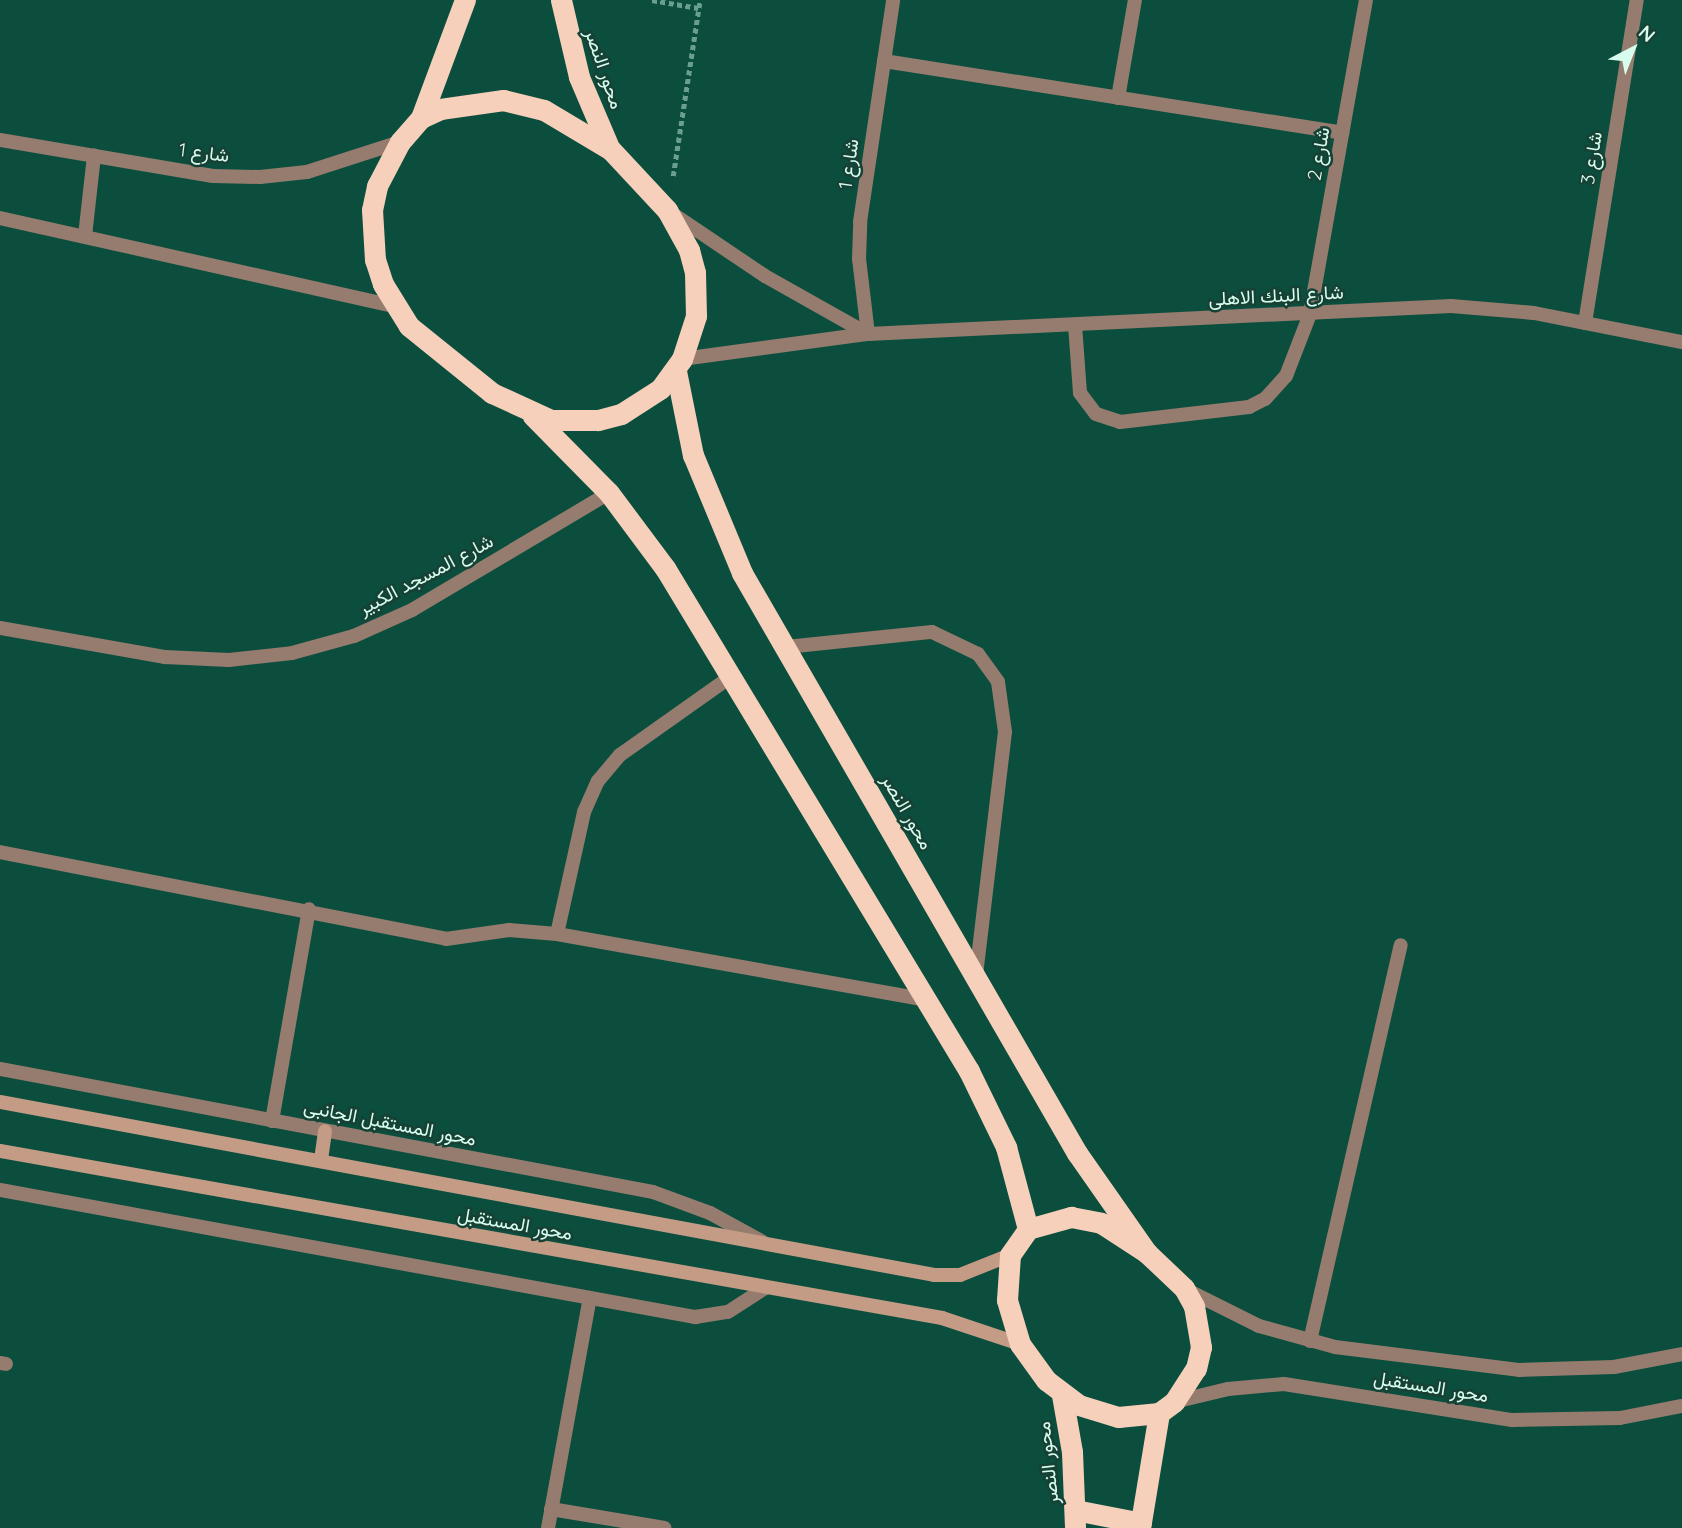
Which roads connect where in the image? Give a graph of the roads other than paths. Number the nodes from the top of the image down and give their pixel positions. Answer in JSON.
{"nodes":[{"id":1,"x":466,"y":0,"type":"edge"},
{"id":2,"x":561,"y":0,"type":"edge"},
{"id":3,"x":894,"y":0,"type":"edge"},
{"id":4,"x":1135,"y":0,"type":"edge"},
{"id":5,"x":1366,"y":0,"type":"edge"},
{"id":6,"x":1637,"y":0,"type":"edge"},
{"id":7,"x":884,"y":61,"type":"junction"},
{"id":8,"x":1118,"y":98,"type":"junction"},
{"id":9,"x":421,"y":118,"type":"junction"},
{"id":10,"x":1342,"y":133,"type":"junction"},
{"id":11,"x":0,"y":140,"type":"edge"},
{"id":12,"x":400,"y":142,"type":"junction"},
{"id":13,"x":611,"y":150,"type":"junction"},
{"id":14,"x":94,"y":156,"type":"junction"},
{"id":15,"x":667,"y":210,"type":"junction"},
{"id":16,"x":0,"y":218,"type":"edge"},
{"id":17,"x":85,"y":236,"type":"junction"},
{"id":18,"x":394,"y":306,"type":"junction"},
{"id":19,"x":1310,"y":314,"type":"junction"},
{"id":20,"x":1585,"y":323,"type":"junction"},
{"id":21,"x":1076,"y":325,"type":"junction"},
{"id":22,"x":868,"y":334,"type":"junction"},
{"id":23,"x":1682,"y":342,"type":"edge"},
{"id":24,"x":679,"y":365,"type":"junction"},
{"id":25,"x":528,"y":412,"type":"junction"},
{"id":26,"x":609,"y":494,"type":"junction"},
{"id":27,"x":0,"y":628,"type":"edge"},
{"id":28,"x":786,"y":647,"type":"junction"},
{"id":29,"x":730,"y":677,"type":"junction"},
{"id":30,"x":0,"y":852,"type":"edge"},
{"id":31,"x":309,"y":908,"type":"junction"},
{"id":32,"x":557,"y":934,"type":"junction"},
{"id":33,"x":1401,"y":945,"type":"dead end"},
{"id":34,"x":976,"y":978,"type":"junction"},
{"id":35,"x":926,"y":1000,"type":"junction"},
{"id":36,"x":0,"y":1069,"type":"edge"},
{"id":37,"x":0,"y":1102,"type":"edge"},
{"id":38,"x":272,"y":1121,"type":"junction"},
{"id":39,"x":326,"y":1131,"type":"junction"},
{"id":40,"x":0,"y":1151,"type":"edge"},
{"id":41,"x":321,"y":1160,"type":"junction"},
{"id":42,"x":0,"y":1190,"type":"edge"},
{"id":43,"x":1028,"y":1229,"type":"junction"},
{"id":44,"x":764,"y":1243,"type":"junction"},
{"id":45,"x":1147,"y":1253,"type":"junction"},
{"id":46,"x":1010,"y":1255,"type":"junction"},
{"id":47,"x":765,"y":1288,"type":"junction"},
{"id":48,"x":1184,"y":1288,"type":"junction"},
{"id":49,"x":590,"y":1298,"type":"junction"},
{"id":50,"x":1310,"y":1341,"type":"junction"},
{"id":51,"x":1020,"y":1344,"type":"junction"},
{"id":52,"x":1682,"y":1354,"type":"edge"},
{"id":53,"x":1062,"y":1395,"type":"junction"},
{"id":54,"x":1682,"y":1406,"type":"edge"},
{"id":55,"x":1167,"y":1408,"type":"junction"},
{"id":56,"x":551,"y":1509,"type":"junction"},
{"id":57,"x":1075,"y":1519,"type":"edge"},
{"id":58,"x":1141,"y":1526,"type":"edge"},
{"id":59,"x":548,"y":1528,"type":"edge"},
{"id":60,"x":664,"y":1528,"type":"edge"}],
"edges":[{"from":1,"to":9,"type":"highway"},
{"from":2,"to":13,"type":"highway","name":"محور النصر"},
{"from":3,"to":7,"type":"street","name":"شارع 1"},
{"from":4,"to":8,"type":"street"},
{"from":5,"to":10,"type":"street","name":"شارع 2"},
{"from":6,"to":20,"type":"street","name":"شارع 3"},
{"from":7,"to":8,"type":"street"},
{"from":7,"to":22,"type":"street","name":"شارع 1"},
{"from":8,"to":10,"type":"street"},
{"from":9,"to":12,"type":"highway"},
{"from":9,"to":13,"type":"highway"},
{"from":10,"to":19,"type":"street","name":"شارع 2"},
{"from":11,"to":14,"type":"street","name":"شارع 1"},
{"from":12,"to":14,"type":"street","name":"شارع 1"},
{"from":12,"to":18,"type":"highway"},
{"from":13,"to":15,"type":"highway"},
{"from":14,"to":17,"type":"street"},
{"from":15,"to":22,"type":"street"},
{"from":15,"to":24,"type":"highway"},
{"from":16,"to":17,"type":"street"},
{"from":17,"to":18,"type":"street"},
{"from":18,"to":25,"type":"highway"},
{"from":19,"to":20,"type":"street","name":"شارع البنك الاهلى"},
{"from":19,"to":21,"type":"street","name":"شارع البنك الاهلى"},
{"from":19,"to":21,"type":"street","name":"شارع 2"},
{"from":20,"to":23,"type":"street","name":"شارع البنك الاهلى"},
{"from":21,"to":22,"type":"street","name":"شارع البنك الاهلى"},
{"from":22,"to":24,"type":"street","name":"شارع البنك الاهلى"},
{"from":24,"to":25,"type":"highway"},
{"from":24,"to":28,"type":"highway","name":"محور النصر"},
{"from":25,"to":26,"type":"highway"},
{"from":26,"to":27,"type":"street","name":"شارع المسجد الكبير"},
{"from":26,"to":29,"type":"highway"},
{"from":28,"to":34,"type":"highway","name":"محور النصر"},
{"from":28,"to":34,"type":"street"},
{"from":29,"to":32,"type":"street"},
{"from":29,"to":35,"type":"highway"},
{"from":30,"to":31,"type":"street"},
{"from":31,"to":32,"type":"street"},
{"from":31,"to":38,"type":"street"},
{"from":32,"to":35,"type":"street"},
{"from":33,"to":50,"type":"street"},
{"from":34,"to":45,"type":"highway","name":"محور النصر"},
{"from":35,"to":43,"type":"highway"},
{"from":36,"to":38,"type":"street","name":"محور المستقبل الجانبى"},
{"from":37,"to":41,"type":"street","name":"محور المستقبل"},
{"from":38,"to":39,"type":"street","name":"محور المستقبل الجانبى"},
{"from":39,"to":41,"type":"street"},
{"from":39,"to":44,"type":"street","name":"محور المستقبل الجانبى"},
{"from":40,"to":47,"type":"street","name":"محور المستقبل"},
{"from":41,"to":44,"type":"street","name":"محور المستقبل"},
{"from":42,"to":49,"type":"street"},
{"from":43,"to":45,"type":"highway"},
{"from":43,"to":46,"type":"highway"},
{"from":44,"to":46,"type":"street","name":"محور المستقبل"},
{"from":45,"to":48,"type":"highway"},
{"from":46,"to":51,"type":"highway"},
{"from":47,"to":49,"type":"street"},
{"from":47,"to":51,"type":"street","name":"محور المستقبل"},
{"from":48,"to":50,"type":"street","name":"محور المستقبل"},
{"from":48,"to":55,"type":"highway"},
{"from":49,"to":56,"type":"street"},
{"from":50,"to":52,"type":"street","name":"محور المستقبل"},
{"from":51,"to":53,"type":"highway"},
{"from":53,"to":55,"type":"highway"},
{"from":53,"to":57,"type":"highway","name":"محور النصر"},
{"from":54,"to":55,"type":"street","name":"محور المستقبل"},
{"from":55,"to":58,"type":"highway"},
{"from":56,"to":59,"type":"street"},
{"from":56,"to":60,"type":"street"},
{"from":57,"to":58,"type":"highway"}]}
